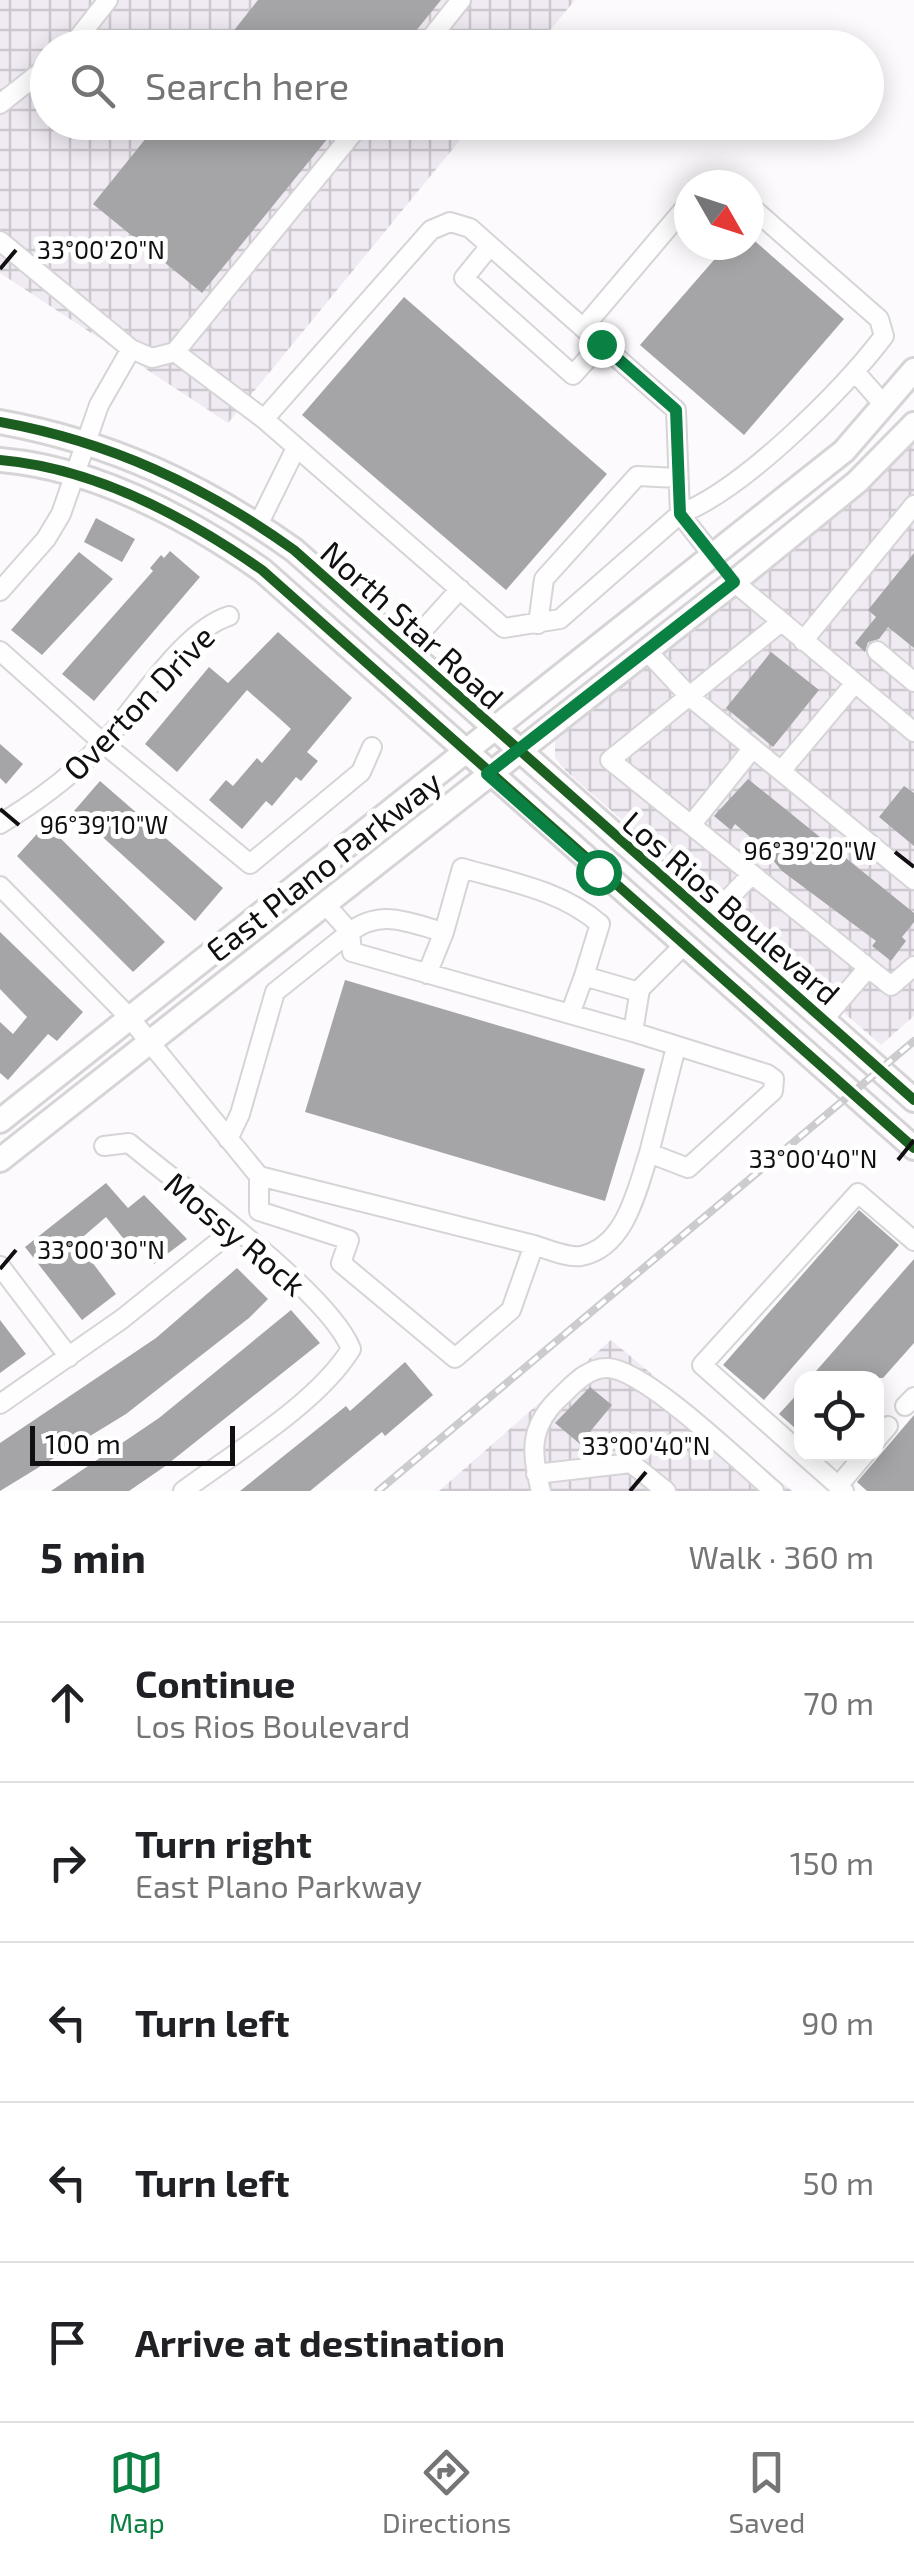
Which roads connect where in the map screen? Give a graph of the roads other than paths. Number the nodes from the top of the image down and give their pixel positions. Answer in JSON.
{"nodes":[{"id":1,"x":108,"y":0,"type":"edge"},
{"id":2,"x":462,"y":0,"type":"edge"},
{"id":3,"x":84,"y":30,"type":"edge"},
{"id":4,"x":438,"y":30,"type":"edge"},
{"id":5,"x":30,"y":80,"type":"edge"},
{"id":6,"x":0,"y":104,"type":"edge"},
{"id":7,"x":347,"y":140,"type":"edge"},
{"id":8,"x":764,"y":218,"type":"edge"},
{"id":9,"x":674,"y":220,"type":"edge"},
{"id":10,"x":0,"y":241,"type":"edge"},
{"id":11,"x":490,"y":246,"type":"junction"},
{"id":12,"x":583,"y":328,"type":"junction"},
{"id":13,"x":601,"y":344,"type":"junction"},
{"id":14,"x":131,"y":348,"type":"junction"},
{"id":15,"x":175,"y":352,"type":"junction"},
{"id":16,"x":914,"y":370,"type":"edge"},
{"id":17,"x":856,"y":373,"type":"junction"},
{"id":18,"x":886,"y":406,"type":"junction"},
{"id":19,"x":264,"y":419,"type":"junction"},
{"id":20,"x":0,"y":422,"type":"edge"},
{"id":21,"x":913,"y":427,"type":"edge"},
{"id":22,"x":84,"y":442,"type":"junction"},
{"id":23,"x":296,"y":448,"type":"junction"},
{"id":24,"x":0,"y":460,"type":"edge"},
{"id":25,"x":75,"y":476,"type":"junction"},
{"id":26,"x":678,"y":478,"type":"junction"},
{"id":27,"x":914,"y":506,"type":"edge"},
{"id":28,"x":680,"y":514,"type":"junction"},
{"id":29,"x":258,"y":525,"type":"junction"},
{"id":30,"x":239,"y":554,"type":"junction"},
{"id":31,"x":714,"y":557,"type":"junction"},
{"id":32,"x":734,"y":582,"type":"junction"},
{"id":33,"x":460,"y":590,"type":"junction"},
{"id":34,"x":0,"y":591,"type":"edge"},
{"id":35,"x":229,"y":616,"type":"dead end"},
{"id":36,"x":781,"y":622,"type":"junction"},
{"id":37,"x":538,"y":624,"type":"junction"},
{"id":38,"x":803,"y":640,"type":"junction"},
{"id":39,"x":405,"y":650,"type":"junction"},
{"id":40,"x":646,"y":650,"type":"junction"},
{"id":41,"x":0,"y":651,"type":"edge"},
{"id":42,"x":877,"y":652,"type":"dead end"},
{"id":43,"x":914,"y":682,"type":"edge"},
{"id":44,"x":854,"y":683,"type":"junction"},
{"id":45,"x":689,"y":696,"type":"junction"},
{"id":46,"x":494,"y":730,"type":"junction"},
{"id":47,"x":914,"y":732,"type":"edge"},
{"id":48,"x":103,"y":744,"type":"junction"},
{"id":49,"x":372,"y":747,"type":"dead end"},
{"id":50,"x":753,"y":748,"type":"junction"},
{"id":51,"x":517,"y":752,"type":"junction"},
{"id":52,"x":465,"y":753,"type":"junction"},
{"id":53,"x":781,"y":771,"type":"junction"},
{"id":54,"x":487,"y":774,"type":"junction"},
{"id":55,"x":0,"y":824,"type":"edge"},
{"id":56,"x":691,"y":825,"type":"junction"},
{"id":57,"x":752,"y":874,"type":"junction"},
{"id":58,"x":306,"y":879,"type":"junction"},
{"id":59,"x":914,"y":880,"type":"edge"},
{"id":60,"x":0,"y":886,"type":"edge"},
{"id":61,"x":324,"y":903,"type":"junction"},
{"id":62,"x":709,"y":919,"type":"junction"},
{"id":63,"x":350,"y":932,"type":"junction"},
{"id":64,"x":444,"y":932,"type":"junction"},
{"id":65,"x":682,"y":947,"type":"junction"},
{"id":66,"x":914,"y":966,"type":"edge"},
{"id":67,"x":868,"y":968,"type":"junction"},
{"id":68,"x":427,"y":974,"type":"junction"},
{"id":69,"x":584,"y":976,"type":"junction"},
{"id":70,"x":640,"y":992,"type":"junction"},
{"id":71,"x":570,"y":1014,"type":"junction"},
{"id":72,"x":130,"y":1018,"type":"junction"},
{"id":73,"x":823,"y":1020,"type":"junction"},
{"id":74,"x":633,"y":1032,"type":"junction"},
{"id":75,"x":148,"y":1042,"type":"junction"},
{"id":76,"x":676,"y":1047,"type":"junction"},
{"id":77,"x":914,"y":1100,"type":"edge"},
{"id":78,"x":0,"y":1121,"type":"edge"},
{"id":79,"x":228,"y":1139,"type":"junction"},
{"id":80,"x":104,"y":1146,"type":"dead end"},
{"id":81,"x":914,"y":1148,"type":"edge"},
{"id":82,"x":649,"y":1152,"type":"junction"},
{"id":83,"x":0,"y":1160,"type":"edge"},
{"id":84,"x":259,"y":1176,"type":"junction"},
{"id":85,"x":232,"y":1230,"type":"junction"},
{"id":86,"x":914,"y":1241,"type":"edge"},
{"id":87,"x":534,"y":1246,"type":"junction"},
{"id":88,"x":0,"y":1266,"type":"edge"},
{"id":89,"x":69,"y":1357,"type":"junction"},
{"id":90,"x":0,"y":1404,"type":"edge"},
{"id":91,"x":860,"y":1461,"type":"edge"},
{"id":92,"x":538,"y":1482,"type":"edge"},
{"id":93,"x":841,"y":1488,"type":"edge"},
{"id":94,"x":768,"y":1489,"type":"edge"},
{"id":95,"x":184,"y":1491,"type":"edge"},
{"id":96,"x":666,"y":1491,"type":"edge"}],
"edges":[{"from":1,"to":3,"type":"street"},
{"from":2,"to":4,"type":"street"},
{"from":5,"to":6,"type":"street"},
{"from":7,"to":15,"type":"street"},
{"from":8,"to":17,"type":"street"},
{"from":9,"to":12,"type":"street"},
{"from":10,"to":14,"type":"street"},
{"from":11,"to":12,"type":"street"},
{"from":11,"to":13,"type":"street"},
{"from":11,"to":19,"type":"street"},
{"from":12,"to":13,"type":"street"},
{"from":13,"to":26,"type":"street"},
{"from":14,"to":15,"type":"street"},
{"from":14,"to":22,"type":"street"},
{"from":15,"to":19,"type":"street"},
{"from":16,"to":18,"type":"main road","name":"East Plano Parkway"},
{"from":17,"to":18,"type":"street"},
{"from":17,"to":28,"type":"street"},
{"from":18,"to":21,"type":"main road"},
{"from":18,"to":31,"type":"main road","name":"East Plano Parkway"},
{"from":19,"to":23,"type":"street"},
{"from":20,"to":22,"type":"main road","name":"North Star Road"},
{"from":21,"to":32,"type":"main road","name":"East Plano Parkway"},
{"from":22,"to":25,"type":"street"},
{"from":22,"to":29,"type":"main road","name":"North Star Road"},
{"from":23,"to":29,"type":"street"},
{"from":23,"to":33,"type":"street"},
{"from":24,"to":25,"type":"main road","name":"North Star Road"},
{"from":25,"to":30,"type":"main road","name":"North Star Road"},
{"from":25,"to":34,"type":"street"},
{"from":26,"to":28,"type":"street"},
{"from":26,"to":37,"type":"street"},
{"from":27,"to":38,"type":"street"},
{"from":28,"to":31,"type":"street"},
{"from":28,"to":37,"type":"street"},
{"from":29,"to":30,"type":"main road"},
{"from":29,"to":39,"type":"main road","name":"North Star Road"},
{"from":30,"to":52,"type":"main road","name":"North Star Road"},
{"from":31,"to":32,"type":"main road"},
{"from":31,"to":46,"type":"main road","name":"East Plano Parkway"},
{"from":32,"to":36,"type":"street"},
{"from":32,"to":40,"type":"main road","name":"East Plano Parkway"},
{"from":33,"to":37,"type":"street"},
{"from":33,"to":39,"type":"street"},
{"from":35,"to":48,"type":"street","name":"Overton Drive"},
{"from":36,"to":38,"type":"street"},
{"from":36,"to":45,"type":"street"},
{"from":38,"to":44,"type":"street"},
{"from":39,"to":46,"type":"main road","name":"North Star Road"},
{"from":40,"to":45,"type":"street"},
{"from":40,"to":51,"type":"main road","name":"East Plano Parkway"},
{"from":41,"to":48,"type":"street"},
{"from":42,"to":43,"type":"street"},
{"from":44,"to":47,"type":"street"},
{"from":44,"to":53,"type":"street"},
{"from":45,"to":50,"type":"street"},
{"from":45,"to":56,"type":"street"},
{"from":46,"to":51,"type":"main road","name":"North Star Road"},
{"from":46,"to":52,"type":"main road","name":"East Plano Parkway"},
{"from":48,"to":49,"type":"street"},
{"from":48,"to":55,"type":"street","name":"Overton Drive"},
{"from":50,"to":53,"type":"street"},
{"from":50,"to":56,"type":"street"},
{"from":51,"to":54,"type":"main road","name":"East Plano Parkway"},
{"from":51,"to":62,"type":"main road","name":"Los Rios Boulevard"},
{"from":52,"to":54,"type":"main road","name":"Los Rios Boulevard"},
{"from":52,"to":58,"type":"main road","name":"East Plano Parkway"},
{"from":53,"to":59,"type":"street"},
{"from":54,"to":61,"type":"main road","name":"East Plano Parkway"},
{"from":54,"to":65,"type":"main road","name":"Los Rios Boulevard"},
{"from":56,"to":57,"type":"street"},
{"from":57,"to":62,"type":"street"},
{"from":57,"to":67,"type":"street"},
{"from":58,"to":61,"type":"main road"},
{"from":58,"to":72,"type":"main road","name":"East Plano Parkway"},
{"from":60,"to":72,"type":"street"},
{"from":61,"to":63,"type":"street"},
{"from":61,"to":75,"type":"main road","name":"East Plano Parkway"},
{"from":62,"to":65,"type":"main road"},
{"from":62,"to":73,"type":"main road","name":"Los Rios Boulevard"},
{"from":63,"to":64,"type":"street"},
{"from":63,"to":68,"type":"street"},
{"from":63,"to":79,"type":"street"},
{"from":64,"to":68,"type":"street"},
{"from":64,"to":69,"type":"street"},
{"from":65,"to":70,"type":"street"},
{"from":65,"to":81,"type":"main road","name":"Los Rios Boulevard"},
{"from":66,"to":67,"type":"street"},
{"from":67,"to":73,"type":"street"},
{"from":68,"to":71,"type":"street"},
{"from":69,"to":70,"type":"street"},
{"from":69,"to":71,"type":"street"},
{"from":70,"to":74,"type":"street"},
{"from":71,"to":74,"type":"street"},
{"from":72,"to":75,"type":"street"},
{"from":72,"to":78,"type":"main road","name":"East Plano Parkway"},
{"from":73,"to":77,"type":"main road","name":"Los Rios Boulevard"},
{"from":74,"to":76,"type":"street"},
{"from":75,"to":79,"type":"street"},
{"from":75,"to":83,"type":"main road","name":"East Plano Parkway"},
{"from":76,"to":82,"type":"street"},
{"from":76,"to":82,"type":"street"},
{"from":79,"to":84,"type":"street"},
{"from":80,"to":85,"type":"street","name":"Mossy Rock"},
{"from":82,"to":87,"type":"street"},
{"from":84,"to":87,"type":"street"},
{"from":84,"to":87,"type":"street"},
{"from":85,"to":89,"type":"street"},
{"from":85,"to":95,"type":"street","name":"Mossy Rock"},
{"from":86,"to":93,"type":"street"},
{"from":88,"to":89,"type":"street"},
{"from":89,"to":90,"type":"street"},
{"from":91,"to":93,"type":"street"},
{"from":92,"to":94,"type":"street"},
{"from":92,"to":96,"type":"street"}]}
